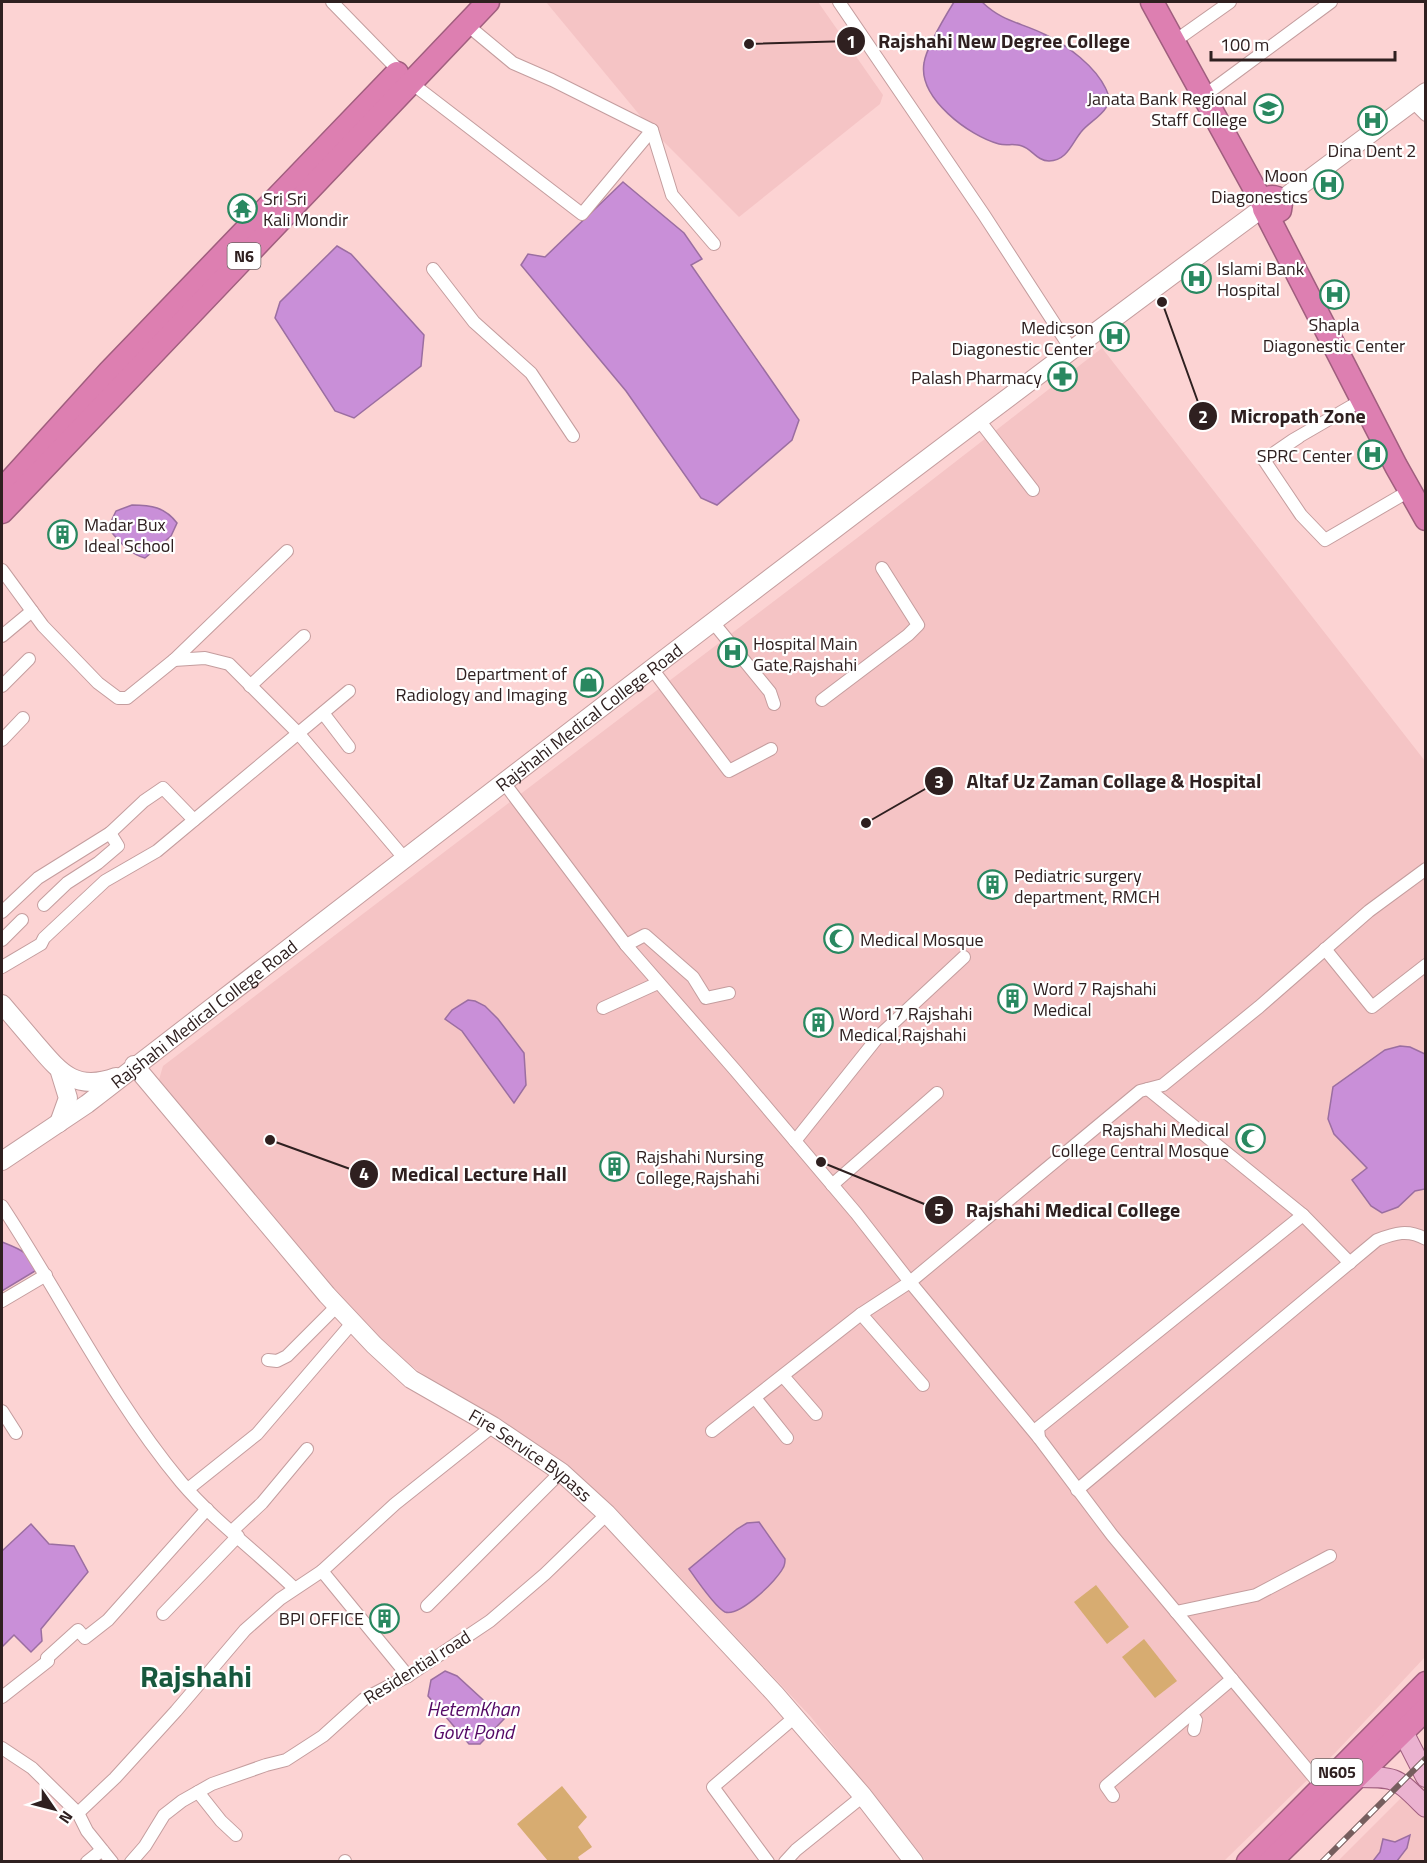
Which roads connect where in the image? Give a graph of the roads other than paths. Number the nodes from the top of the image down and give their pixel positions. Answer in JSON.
{"nodes":[{"id":1,"x":332,"y":2,"type":"edge"},
{"id":2,"x":467,"y":2,"type":"edge"},
{"id":3,"x":488,"y":2,"type":"edge"},
{"id":4,"x":839,"y":2,"type":"edge"},
{"id":5,"x":1152,"y":2,"type":"edge"},
{"id":6,"x":1163,"y":2,"type":"edge"},
{"id":7,"x":1230,"y":2,"type":"edge"},
{"id":8,"x":1331,"y":2,"type":"edge"},
{"id":9,"x":466,"y":24,"type":"junction"},
{"id":10,"x":1182,"y":36,"type":"junction"},
{"id":11,"x":405,"y":76,"type":"junction"},
{"id":12,"x":1212,"y":90,"type":"junction"},
{"id":13,"x":1421,"y":103,"type":"edge"},
{"id":14,"x":652,"y":130,"type":"junction"},
{"id":15,"x":1271,"y":206,"type":"junction"},
{"id":16,"x":714,"y":243,"type":"dead end"},
{"id":17,"x":433,"y":269,"type":"dead end"},
{"id":18,"x":1071,"y":349,"type":"junction"},
{"id":19,"x":1371,"y":412,"type":"junction"},
{"id":20,"x":982,"y":424,"type":"junction"},
{"id":21,"x":573,"y":436,"type":"dead end"},
{"id":22,"x":2,"y":490,"type":"edge"},
{"id":23,"x":1033,"y":490,"type":"dead end"},
{"id":24,"x":1417,"y":497,"type":"edge"},
{"id":25,"x":2,"y":512,"type":"edge"},
{"id":26,"x":1425,"y":519,"type":"edge"},
{"id":27,"x":287,"y":551,"type":"dead end"},
{"id":28,"x":882,"y":568,"type":"dead end"},
{"id":29,"x":2,"y":570,"type":"edge"},
{"id":30,"x":32,"y":611,"type":"junction"},
{"id":31,"x":716,"y":627,"type":"junction"},
{"id":32,"x":2,"y":636,"type":"edge"},
{"id":33,"x":304,"y":636,"type":"dead end"},
{"id":34,"x":29,"y":659,"type":"dead end"},
{"id":35,"x":174,"y":660,"type":"junction"},
{"id":36,"x":656,"y":674,"type":"junction"},
{"id":37,"x":4,"y":678,"type":"edge"},
{"id":38,"x":250,"y":686,"type":"junction"},
{"id":39,"x":349,"y":692,"type":"dead end"},
{"id":40,"x":822,"y":700,"type":"dead end"},
{"id":41,"x":774,"y":704,"type":"dead end"},
{"id":42,"x":323,"y":713,"type":"junction"},
{"id":43,"x":23,"y":718,"type":"dead end"},
{"id":44,"x":299,"y":734,"type":"junction"},
{"id":45,"x":2,"y":740,"type":"edge"},
{"id":46,"x":349,"y":747,"type":"dead end"},
{"id":47,"x":771,"y":749,"type":"dead end"},
{"id":48,"x":508,"y":788,"type":"junction"},
{"id":49,"x":194,"y":820,"type":"junction"},
{"id":50,"x":110,"y":833,"type":"junction"},
{"id":51,"x":405,"y":860,"type":"junction"},
{"id":52,"x":1425,"y":869,"type":"edge"},
{"id":53,"x":44,"y":905,"type":"dead end"},
{"id":54,"x":2,"y":912,"type":"edge"},
{"id":55,"x":22,"y":920,"type":"dead end"},
{"id":56,"x":2,"y":940,"type":"edge"},
{"id":57,"x":626,"y":945,"type":"junction"},
{"id":58,"x":1325,"y":949,"type":"junction"},
{"id":59,"x":964,"y":957,"type":"dead end"},
{"id":60,"x":1425,"y":965,"type":"edge"},
{"id":61,"x":2,"y":967,"type":"edge"},
{"id":62,"x":658,"y":983,"type":"junction"},
{"id":63,"x":729,"y":993,"type":"dead end"},
{"id":64,"x":2,"y":1004,"type":"edge"},
{"id":65,"x":603,"y":1008,"type":"dead end"},
{"id":66,"x":60,"y":1072,"type":"junction"},
{"id":67,"x":129,"y":1073,"type":"junction"},
{"id":68,"x":1148,"y":1089,"type":"junction"},
{"id":69,"x":937,"y":1093,"type":"dead end"},
{"id":70,"x":59,"y":1123,"type":"junction"},
{"id":71,"x":795,"y":1142,"type":"junction"},
{"id":72,"x":2,"y":1161,"type":"edge"},
{"id":73,"x":832,"y":1185,"type":"junction"},
{"id":74,"x":2,"y":1206,"type":"edge"},
{"id":75,"x":1302,"y":1215,"type":"junction"},
{"id":76,"x":1425,"y":1239,"type":"edge"},
{"id":77,"x":1350,"y":1263,"type":"junction"},
{"id":78,"x":46,"y":1275,"type":"junction"},
{"id":79,"x":910,"y":1282,"type":"junction"},
{"id":80,"x":2,"y":1301,"type":"edge"},
{"id":81,"x":337,"y":1306,"type":"junction"},
{"id":82,"x":861,"y":1314,"type":"junction"},
{"id":83,"x":353,"y":1322,"type":"junction"},
{"id":84,"x":268,"y":1360,"type":"dead end"},
{"id":85,"x":783,"y":1376,"type":"junction"},
{"id":86,"x":923,"y":1385,"type":"dead end"},
{"id":87,"x":755,"y":1398,"type":"junction"},
{"id":88,"x":2,"y":1411,"type":"edge"},
{"id":89,"x":816,"y":1414,"type":"dead end"},
{"id":90,"x":493,"y":1426,"type":"junction"},
{"id":91,"x":712,"y":1431,"type":"dead end"},
{"id":92,"x":15,"y":1433,"type":"dead end"},
{"id":93,"x":787,"y":1438,"type":"dead end"},
{"id":94,"x":1039,"y":1438,"type":"junction"},
{"id":95,"x":308,"y":1449,"type":"dead end"},
{"id":96,"x":561,"y":1472,"type":"junction"},
{"id":97,"x":188,"y":1489,"type":"junction"},
{"id":98,"x":1077,"y":1490,"type":"junction"},
{"id":99,"x":207,"y":1509,"type":"junction"},
{"id":100,"x":607,"y":1514,"type":"junction"},
{"id":101,"x":235,"y":1533,"type":"junction"},
{"id":102,"x":1330,"y":1556,"type":"dead end"},
{"id":103,"x":322,"y":1571,"type":"junction"},
{"id":104,"x":294,"y":1588,"type":"junction"},
{"id":105,"x":427,"y":1606,"type":"dead end"},
{"id":106,"x":1176,"y":1612,"type":"junction"},
{"id":107,"x":163,"y":1614,"type":"dead end"},
{"id":108,"x":408,"y":1676,"type":"junction"},
{"id":109,"x":1232,"y":1679,"type":"junction"},
{"id":110,"x":1425,"y":1683,"type":"edge"},
{"id":111,"x":2,"y":1697,"type":"edge"},
{"id":112,"x":1425,"y":1708,"type":"edge"},
{"id":113,"x":1191,"y":1714,"type":"junction"},
{"id":114,"x":795,"y":1717,"type":"junction"},
{"id":115,"x":1194,"y":1730,"type":"dead end"},
{"id":116,"x":1403,"y":1732,"type":"junction"},
{"id":117,"x":2,"y":1748,"type":"edge"},
{"id":118,"x":1355,"y":1777,"type":"junction"},
{"id":119,"x":1425,"y":1777,"type":"edge"},
{"id":120,"x":1322,"y":1786,"type":"junction"},
{"id":121,"x":198,"y":1792,"type":"junction"},
{"id":122,"x":863,"y":1796,"type":"junction"},
{"id":123,"x":1113,"y":1796,"type":"dead end"},
{"id":124,"x":1425,"y":1807,"type":"edge"},
{"id":125,"x":78,"y":1813,"type":"junction"},
{"id":126,"x":236,"y":1835,"type":"dead end"},
{"id":127,"x":102,"y":1850,"type":"junction"},
{"id":128,"x":87,"y":1862,"type":"edge"},
{"id":129,"x":112,"y":1862,"type":"edge"},
{"id":130,"x":131,"y":1862,"type":"edge"},
{"id":131,"x":768,"y":1862,"type":"edge"},
{"id":132,"x":784,"y":1862,"type":"edge"},
{"id":133,"x":914,"y":1862,"type":"edge"},
{"id":134,"x":1248,"y":1862,"type":"edge"},
{"id":135,"x":1270,"y":1862,"type":"edge"}],
"edges":[{"from":1,"to":11,"type":"street"},
{"from":2,"to":11,"type":"highway","number":"N6"},
{"from":3,"to":9,"type":"highway","number":"N6"},
{"from":4,"to":18,"type":"street"},
{"from":5,"to":15,"type":"highway"},
{"from":6,"to":10,"type":"highway"},
{"from":7,"to":10,"type":"street"},
{"from":8,"to":12,"type":"street"},
{"from":9,"to":11,"type":"highway","number":"N6"},
{"from":9,"to":14,"type":"street"},
{"from":10,"to":12,"type":"highway"},
{"from":11,"to":14,"type":"street"},
{"from":11,"to":22,"type":"highway","number":"N6"},
{"from":11,"to":25,"type":"highway","number":"N6"},
{"from":12,"to":15,"type":"highway"},
{"from":13,"to":15,"type":"main road"},
{"from":14,"to":16,"type":"street"},
{"from":15,"to":18,"type":"main road","name":"Rajshahi Medical College Road"},
{"from":15,"to":19,"type":"highway"},
{"from":15,"to":20,"type":"main road","name":"Rajshahi Medical College Road"},
{"from":17,"to":21,"type":"street"},
{"from":18,"to":51,"type":"main road","name":"Rajshahi Medical College Road"},
{"from":19,"to":24,"type":"highway"},
{"from":19,"to":24,"type":"street"},
{"from":20,"to":23,"type":"street"},
{"from":20,"to":31,"type":"main road","name":"Rajshahi Medical College Road"},
{"from":24,"to":26,"type":"highway"},
{"from":27,"to":35,"type":"street"},
{"from":28,"to":40,"type":"street"},
{"from":29,"to":30,"type":"street"},
{"from":30,"to":32,"type":"street"},
{"from":30,"to":35,"type":"street"},
{"from":31,"to":36,"type":"main road","name":"Rajshahi Medical College Road"},
{"from":31,"to":41,"type":"street"},
{"from":33,"to":38,"type":"street"},
{"from":34,"to":37,"type":"street"},
{"from":35,"to":38,"type":"street"},
{"from":36,"to":47,"type":"street"},
{"from":36,"to":48,"type":"main road","name":"Rajshahi Medical College Road"},
{"from":38,"to":44,"type":"street"},
{"from":39,"to":42,"type":"street"},
{"from":42,"to":44,"type":"street"},
{"from":42,"to":46,"type":"street"},
{"from":43,"to":45,"type":"street"},
{"from":44,"to":49,"type":"street"},
{"from":44,"to":51,"type":"street"},
{"from":48,"to":57,"type":"street"},
{"from":48,"to":67,"type":"main road","name":"Rajshahi Medical College Road"},
{"from":49,"to":50,"type":"street"},
{"from":49,"to":61,"type":"street"},
{"from":50,"to":53,"type":"street"},
{"from":50,"to":54,"type":"street"},
{"from":51,"to":67,"type":"main road","name":"Rajshahi Medical College Road"},
{"from":52,"to":58,"type":"street"},
{"from":55,"to":56,"type":"street"},
{"from":57,"to":62,"type":"street"},
{"from":57,"to":63,"type":"street"},
{"from":58,"to":60,"type":"street"},
{"from":58,"to":68,"type":"street"},
{"from":59,"to":71,"type":"street"},
{"from":62,"to":65,"type":"street"},
{"from":62,"to":71,"type":"street"},
{"from":64,"to":66,"type":"main road"},
{"from":66,"to":67,"type":"main road"},
{"from":66,"to":70,"type":"main road"},
{"from":67,"to":70,"type":"main road"},
{"from":67,"to":81,"type":"main road","name":"Fire Service Bypass"},
{"from":68,"to":75,"type":"street"},
{"from":68,"to":79,"type":"street"},
{"from":69,"to":73,"type":"street"},
{"from":70,"to":72,"type":"main road"},
{"from":71,"to":73,"type":"street"},
{"from":73,"to":79,"type":"street"},
{"from":74,"to":78,"type":"street"},
{"from":75,"to":77,"type":"street"},
{"from":75,"to":94,"type":"street"},
{"from":76,"to":77,"type":"street"},
{"from":77,"to":98,"type":"street"},
{"from":78,"to":80,"type":"street"},
{"from":78,"to":97,"type":"street"},
{"from":79,"to":82,"type":"street"},
{"from":79,"to":94,"type":"street"},
{"from":81,"to":83,"type":"main road","name":"Fire Service Bypass"},
{"from":81,"to":84,"type":"street"},
{"from":82,"to":85,"type":"street"},
{"from":82,"to":86,"type":"street"},
{"from":83,"to":90,"type":"main road","name":"Fire Service Bypass"},
{"from":83,"to":97,"type":"street"},
{"from":85,"to":87,"type":"street"},
{"from":85,"to":89,"type":"street"},
{"from":87,"to":91,"type":"street"},
{"from":87,"to":93,"type":"street"},
{"from":88,"to":92,"type":"street"},
{"from":90,"to":96,"type":"main road","name":"Fire Service Bypass"},
{"from":90,"to":103,"type":"street"},
{"from":94,"to":98,"type":"street"},
{"from":95,"to":101,"type":"street"},
{"from":96,"to":100,"type":"main road","name":"Fire Service Bypass"},
{"from":96,"to":105,"type":"street"},
{"from":97,"to":99,"type":"street"},
{"from":98,"to":106,"type":"street"},
{"from":99,"to":101,"type":"street"},
{"from":99,"to":111,"type":"street"},
{"from":100,"to":108,"type":"street","name":"Residential road"},
{"from":100,"to":114,"type":"main road","name":"Fire Service Bypass"},
{"from":101,"to":104,"type":"street"},
{"from":101,"to":107,"type":"street"},
{"from":102,"to":106,"type":"street"},
{"from":103,"to":104,"type":"street"},
{"from":103,"to":108,"type":"street"},
{"from":104,"to":125,"type":"street"},
{"from":106,"to":109,"type":"street"},
{"from":108,"to":121,"type":"street","name":"Residential road"},
{"from":109,"to":113,"type":"street"},
{"from":109,"to":120,"type":"street"},
{"from":110,"to":120,"type":"highway","number":"N605"},
{"from":112,"to":116,"type":"highway","number":"N605"},
{"from":113,"to":115,"type":"street"},
{"from":113,"to":123,"type":"street"},
{"from":114,"to":122,"type":"main road","name":"Fire Service Bypass"},
{"from":114,"to":131,"type":"street"},
{"from":116,"to":118,"type":"highway","number":"N605"},
{"from":116,"to":119,"type":"main road"},
{"from":117,"to":125,"type":"street"},
{"from":118,"to":124,"type":"main road"},
{"from":118,"to":135,"type":"highway","number":"N605"},
{"from":120,"to":134,"type":"highway","number":"N605"},
{"from":121,"to":126,"type":"street"},
{"from":121,"to":130,"type":"street","name":"Residential road"},
{"from":122,"to":132,"type":"street"},
{"from":122,"to":133,"type":"main road","name":"Fire Service Bypass"},
{"from":125,"to":127,"type":"street"},
{"from":127,"to":128,"type":"street"},
{"from":127,"to":129,"type":"street"}]}
